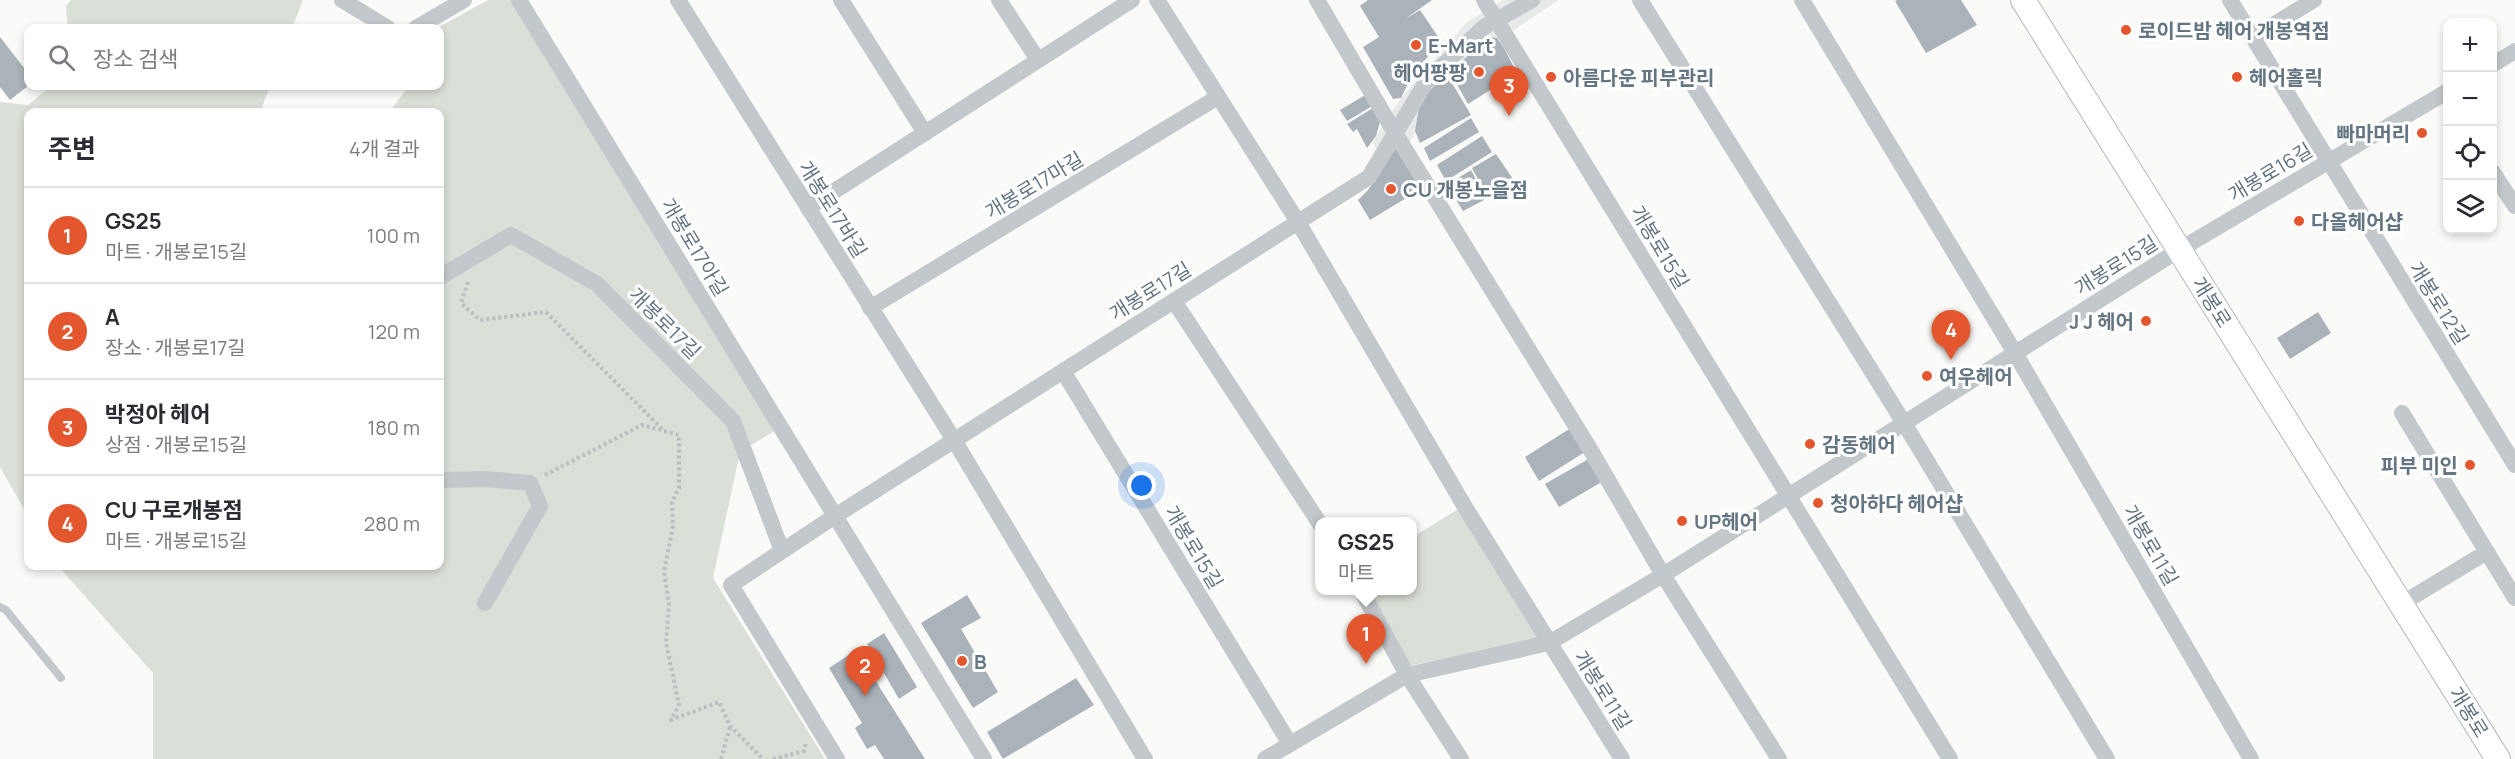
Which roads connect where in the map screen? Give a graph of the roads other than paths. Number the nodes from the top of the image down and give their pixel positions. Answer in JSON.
{"nodes":[{"id":1,"x":342,"y":0,"type":"edge"},
{"id":2,"x":464,"y":0,"type":"edge"},
{"id":3,"x":519,"y":0,"type":"edge"},
{"id":4,"x":678,"y":0,"type":"edge"},
{"id":5,"x":842,"y":0,"type":"edge"},
{"id":6,"x":999,"y":0,"type":"edge"},
{"id":7,"x":1132,"y":0,"type":"edge"},
{"id":8,"x":1157,"y":0,"type":"edge"},
{"id":9,"x":1317,"y":0,"type":"edge"},
{"id":10,"x":1484,"y":0,"type":"edge"},
{"id":11,"x":1532,"y":0,"type":"edge"},
{"id":12,"x":1640,"y":0,"type":"edge"},
{"id":13,"x":1802,"y":0,"type":"edge"},
{"id":14,"x":2023,"y":0,"type":"edge"},
{"id":15,"x":2230,"y":0,"type":"edge"},
{"id":16,"x":2314,"y":0,"type":"edge"},
{"id":17,"x":1497,"y":20,"type":"junction"},
{"id":18,"x":381,"y":24,"type":"edge"},
{"id":19,"x":423,"y":24,"type":"edge"},
{"id":20,"x":2253,"y":37,"type":"junction"},
{"id":21,"x":2515,"y":51,"type":"edge"},
{"id":22,"x":1038,"y":60,"type":"junction"},
{"id":23,"x":2497,"y":62,"type":"edge"},
{"id":24,"x":1218,"y":97,"type":"junction"},
{"id":25,"x":2443,"y":97,"type":"edge"},
{"id":26,"x":925,"y":133,"type":"junction"},
{"id":27,"x":1395,"y":133,"type":"junction"},
{"id":28,"x":2328,"y":162,"type":"junction"},
{"id":29,"x":2497,"y":178,"type":"edge"},
{"id":30,"x":2515,"y":207,"type":"edge"},
{"id":31,"x":808,"y":208,"type":"junction"},
{"id":32,"x":1298,"y":222,"type":"junction"},
{"id":33,"x":2179,"y":250,"type":"junction"},
{"id":34,"x":444,"y":275,"type":"edge"},
{"id":35,"x":1174,"y":301,"type":"junction"},
{"id":36,"x":870,"y":308,"type":"junction"},
{"id":37,"x":2015,"y":353,"type":"junction"},
{"id":38,"x":1063,"y":371,"type":"junction"},
{"id":39,"x":2402,"y":412,"type":"dead end"},
{"id":40,"x":1904,"y":423,"type":"junction"},
{"id":41,"x":954,"y":440,"type":"junction"},
{"id":42,"x":2515,"y":465,"type":"edge"},
{"id":43,"x":444,"y":480,"type":"edge"},
{"id":44,"x":1788,"y":496,"type":"junction"},
{"id":45,"x":835,"y":516,"type":"junction"},
{"id":46,"x":1315,"y":517,"type":"edge"},
{"id":47,"x":782,"y":551,"type":"junction"},
{"id":48,"x":2487,"y":552,"type":"junction"},
{"id":49,"x":1663,"y":575,"type":"junction"},
{"id":50,"x":1363,"y":595,"type":"edge"},
{"id":51,"x":2515,"y":597,"type":"edge"},
{"id":52,"x":485,"y":603,"type":"dead end"},
{"id":53,"x":2401,"y":604,"type":"junction"},
{"id":54,"x":0,"y":607,"type":"edge"},
{"id":55,"x":1549,"y":643,"type":"junction"},
{"id":56,"x":1407,"y":675,"type":"junction"},
{"id":57,"x":61,"y":678,"type":"dead end"},
{"id":58,"x":1290,"y":744,"type":"junction"},
{"id":59,"x":837,"y":759,"type":"edge"},
{"id":60,"x":984,"y":759,"type":"edge"},
{"id":61,"x":1146,"y":759,"type":"edge"},
{"id":62,"x":1264,"y":759,"type":"edge"},
{"id":63,"x":1461,"y":759,"type":"edge"},
{"id":64,"x":1622,"y":759,"type":"edge"},
{"id":65,"x":1779,"y":759,"type":"edge"},
{"id":66,"x":1950,"y":759,"type":"edge"},
{"id":67,"x":2108,"y":759,"type":"edge"},
{"id":68,"x":2251,"y":759,"type":"edge"},
{"id":69,"x":2498,"y":759,"type":"edge"}],
"edges":[{"from":1,"to":18,"type":"street"},
{"from":2,"to":19,"type":"street"},
{"from":3,"to":45,"type":"street","name":"개봉로17아길"},
{"from":4,"to":31,"type":"street","name":"개봉로17바길"},
{"from":5,"to":26,"type":"street"},
{"from":6,"to":22,"type":"street"},
{"from":7,"to":22,"type":"street"},
{"from":8,"to":24,"type":"street"},
{"from":9,"to":27,"type":"street"},
{"from":10,"to":17,"type":"street"},
{"from":11,"to":17,"type":"street","name":"개봉로17길"},
{"from":12,"to":40,"type":"street"},
{"from":13,"to":37,"type":"street"},
{"from":14,"to":33,"type":"main road","name":"개봉로"},
{"from":15,"to":20,"type":"street","name":"개봉로12길"},
{"from":16,"to":20,"type":"street"},
{"from":17,"to":27,"type":"street","name":"개봉로17길"},
{"from":17,"to":44,"type":"street","name":"개봉로15길"},
{"from":20,"to":28,"type":"street","name":"개봉로12길"},
{"from":21,"to":23,"type":"street"},
{"from":22,"to":26,"type":"street"},
{"from":24,"to":32,"type":"street"},
{"from":24,"to":36,"type":"street","name":"개봉로17마길"},
{"from":25,"to":28,"type":"street","name":"개봉로16길"},
{"from":26,"to":31,"type":"street"},
{"from":27,"to":32,"type":"street","name":"개봉로17길"},
{"from":27,"to":49,"type":"street"},
{"from":28,"to":33,"type":"street","name":"개봉로16길"},
{"from":28,"to":42,"type":"street","name":"개봉로12길"},
{"from":29,"to":30,"type":"street"},
{"from":31,"to":36,"type":"street","name":"개봉로17바길"},
{"from":32,"to":35,"type":"street","name":"개봉로17길"},
{"from":32,"to":55,"type":"street"},
{"from":33,"to":37,"type":"street","name":"개봉로15길"},
{"from":33,"to":53,"type":"main road","name":"개봉로"},
{"from":34,"to":47,"type":"street","name":"개봉로17길"},
{"from":35,"to":38,"type":"street","name":"개봉로17길"},
{"from":35,"to":46,"type":"street"},
{"from":36,"to":41,"type":"street","name":"개봉로17바길"},
{"from":37,"to":40,"type":"street","name":"개봉로15길"},
{"from":37,"to":68,"type":"street","name":"개봉로11길"},
{"from":38,"to":41,"type":"street","name":"개봉로17길"},
{"from":38,"to":58,"type":"street","name":"개봉로15길"},
{"from":39,"to":48,"type":"street"},
{"from":40,"to":44,"type":"street","name":"개봉로15길"},
{"from":40,"to":67,"type":"street"},
{"from":41,"to":45,"type":"street","name":"개봉로17길"},
{"from":41,"to":61,"type":"street"},
{"from":43,"to":52,"type":"street"},
{"from":44,"to":49,"type":"street","name":"개봉로15길"},
{"from":44,"to":66,"type":"street"},
{"from":45,"to":47,"type":"street","name":"개봉로17길"},
{"from":45,"to":60,"type":"street"},
{"from":47,"to":59,"type":"street","name":"개봉로17길"},
{"from":48,"to":51,"type":"street"},
{"from":48,"to":53,"type":"street"},
{"from":49,"to":55,"type":"street","name":"개봉로15길"},
{"from":49,"to":65,"type":"street"},
{"from":50,"to":56,"type":"street"},
{"from":53,"to":69,"type":"main road","name":"개봉로"},
{"from":54,"to":57,"type":"lane"},
{"from":55,"to":56,"type":"street","name":"개봉로15길"},
{"from":55,"to":64,"type":"street","name":"개봉로11길"},
{"from":56,"to":58,"type":"street","name":"개봉로15길"},
{"from":56,"to":63,"type":"street"},
{"from":58,"to":62,"type":"street","name":"개봉로15길"}]}
